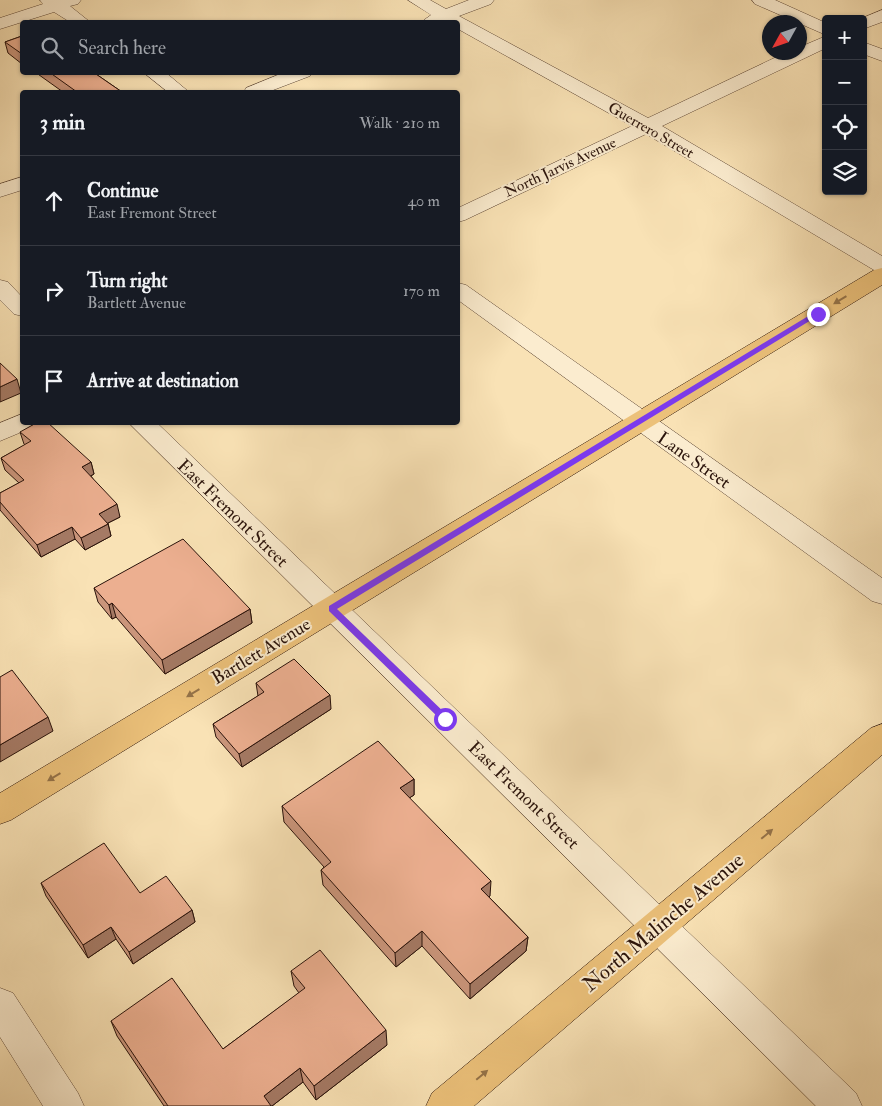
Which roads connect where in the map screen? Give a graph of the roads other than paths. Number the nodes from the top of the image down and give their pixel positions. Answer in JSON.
{"nodes":[{"id":1,"x":417,"y":0,"type":"edge"},
{"id":2,"x":486,"y":0,"type":"edge"},
{"id":3,"x":761,"y":0,"type":"edge"},
{"id":4,"x":59,"y":2,"type":"edge"},
{"id":5,"x":882,"y":15,"type":"edge"},
{"id":6,"x":437,"y":19,"type":"edge"},
{"id":7,"x":79,"y":20,"type":"edge"},
{"id":8,"x":867,"y":22,"type":"edge"},
{"id":9,"x":0,"y":24,"type":"edge"},
{"id":10,"x":822,"y":28,"type":"edge"},
{"id":11,"x":460,"y":31,"type":"edge"},
{"id":12,"x":822,"y":43,"type":"edge"},
{"id":13,"x":867,"y":49,"type":"edge"},
{"id":14,"x":882,"y":56,"type":"edge"},
{"id":15,"x":156,"y":75,"type":"edge"},
{"id":16,"x":296,"y":75,"type":"edge"},
{"id":17,"x":177,"y":90,"type":"edge"},
{"id":18,"x":258,"y":90,"type":"edge"},
{"id":19,"x":647,"y":126,"type":"junction"},
{"id":20,"x":20,"y":184,"type":"edge"},
{"id":21,"x":0,"y":192,"type":"edge"},
{"id":22,"x":460,"y":215,"type":"edge"},
{"id":23,"x":882,"y":265,"type":"edge"},
{"id":24,"x":882,"y":275,"type":"edge"},
{"id":25,"x":0,"y":287,"type":"edge"},
{"id":26,"x":460,"y":291,"type":"edge"},
{"id":27,"x":20,"y":306,"type":"edge"},
{"id":28,"x":640,"y":421,"type":"junction"},
{"id":29,"x":20,"y":423,"type":"edge"},
{"id":30,"x":143,"y":425,"type":"edge"},
{"id":31,"x":0,"y":433,"type":"edge"},
{"id":32,"x":882,"y":593,"type":"edge"},
{"id":33,"x":332,"y":608,"type":"junction"},
{"id":34,"x":882,"y":737,"type":"edge"},
{"id":35,"x":0,"y":810,"type":"edge"},
{"id":36,"x":658,"y":926,"type":"junction"},
{"id":37,"x":0,"y":1005,"type":"edge"},
{"id":38,"x":65,"y":1106,"type":"edge"},
{"id":39,"x":445,"y":1106,"type":"edge"},
{"id":40,"x":843,"y":1106,"type":"edge"}],
"edges":[{"from":1,"to":6,"type":"street","name":"Guerrero Street"},
{"from":2,"to":6,"type":"street"},
{"from":3,"to":10,"type":"street"},
{"from":4,"to":7,"type":"street"},
{"from":4,"to":9,"type":"street"},
{"from":5,"to":8,"type":"street"},
{"from":11,"to":19,"type":"street","name":"Guerrero Street"},
{"from":12,"to":19,"type":"street","name":"North Jarvis Avenue"},
{"from":13,"to":14,"type":"street"},
{"from":15,"to":17,"type":"street"},
{"from":16,"to":18,"type":"street"},
{"from":19,"to":22,"type":"street","name":"North Jarvis Avenue"},
{"from":19,"to":23,"type":"street","name":"Guerrero Street"},
{"from":20,"to":21,"type":"street"},
{"from":24,"to":28,"type":"main road","name":"Bartlett Avenue","one_way":true},
{"from":25,"to":27,"type":"street"},
{"from":26,"to":28,"type":"street","name":"Lane Street"},
{"from":28,"to":32,"type":"street","name":"Lane Street"},
{"from":28,"to":33,"type":"main road","name":"Bartlett Avenue"},
{"from":29,"to":31,"type":"street"},
{"from":30,"to":33,"type":"street","name":"East Fremont Street"},
{"from":33,"to":35,"type":"main road","name":"Bartlett Avenue","one_way":true},
{"from":33,"to":36,"type":"street","name":"East Fremont Street"},
{"from":36,"to":34,"type":"main road","name":"North Malinche Avenue","one_way":true},
{"from":39,"to":36,"type":"main road","name":"North Malinche Avenue","one_way":true},
{"from":36,"to":40,"type":"street","name":"East Fremont Street"},
{"from":37,"to":38,"type":"street"}]}
